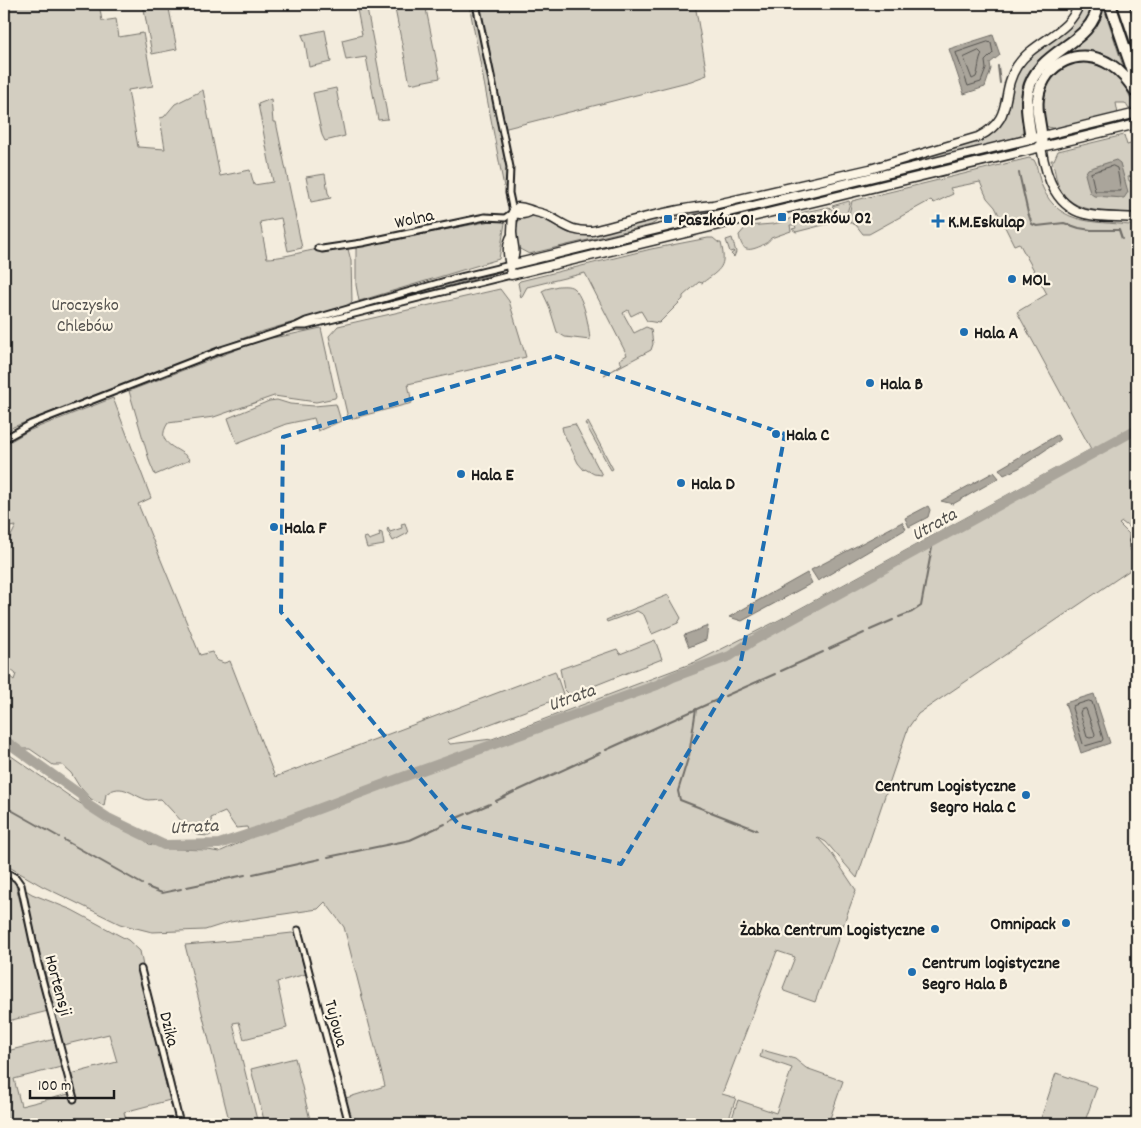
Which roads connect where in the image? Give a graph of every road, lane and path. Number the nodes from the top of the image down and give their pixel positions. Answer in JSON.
{"nodes":[{"id":1,"x":476,"y":4,"type":"edge"},
{"id":2,"x":1079,"y":4,"type":"edge"},
{"id":3,"x":1098,"y":4,"type":"edge"},
{"id":4,"x":1110,"y":4,"type":"edge"},
{"id":5,"x":1123,"y":4,"type":"edge"},
{"id":6,"x":1137,"y":45,"type":"edge"},
{"id":7,"x":1137,"y":84,"type":"edge"},
{"id":8,"x":1137,"y":93,"type":"edge"},
{"id":9,"x":1134,"y":114,"type":"edge"},
{"id":10,"x":1136,"y":124,"type":"edge"},
{"id":11,"x":1031,"y":139,"type":"junction"},
{"id":12,"x":1042,"y":142,"type":"junction"},
{"id":13,"x":513,"y":212,"type":"junction"},
{"id":14,"x":1137,"y":218,"type":"edge"},
{"id":15,"x":318,"y":248,"type":"dead end"},
{"id":16,"x":510,"y":265,"type":"junction"},
{"id":17,"x":511,"y":275,"type":"junction"},
{"id":18,"x":296,"y":326,"type":"junction"},
{"id":19,"x":4,"y":439,"type":"edge"},
{"id":20,"x":1137,"y":526,"type":"edge"},
{"id":21,"x":1137,"y":553,"type":"edge"},
{"id":22,"x":4,"y":871,"type":"edge"},
{"id":23,"x":298,"y":930,"type":"dead end"},
{"id":24,"x":141,"y":969,"type":"dead end"},
{"id":25,"x":74,"y":1099,"type":"dead end"},
{"id":26,"x":180,"y":1124,"type":"edge"},
{"id":27,"x":349,"y":1124,"type":"edge"}],
"edges":[{"from":1,"to":13,"type":"street"},
{"from":2,"to":13,"type":"street"},
{"from":3,"to":11,"type":"highway"},
{"from":4,"to":7,"type":"highway"},
{"from":5,"to":6,"type":"highway"},
{"from":8,"to":12,"type":"highway"},
{"from":9,"to":12,"type":"street"},
{"from":10,"to":12,"type":"street"},
{"from":11,"to":12,"type":"street"},
{"from":11,"to":16,"type":"street"},
{"from":12,"to":14,"type":"street"},
{"from":12,"to":17,"type":"street"},
{"from":13,"to":15,"type":"street","name":"Wolna"},
{"from":13,"to":16,"type":"street"},
{"from":16,"to":17,"type":"street"},
{"from":16,"to":18,"type":"street"},
{"from":17,"to":18,"type":"street"},
{"from":18,"to":19,"type":"street"},
{"from":20,"to":21,"type":"street"},
{"from":22,"to":25,"type":"street","name":"Hortensji"},
{"from":23,"to":27,"type":"street","name":"Tujowa"},
{"from":24,"to":26,"type":"street","name":"Dzika"}]}
